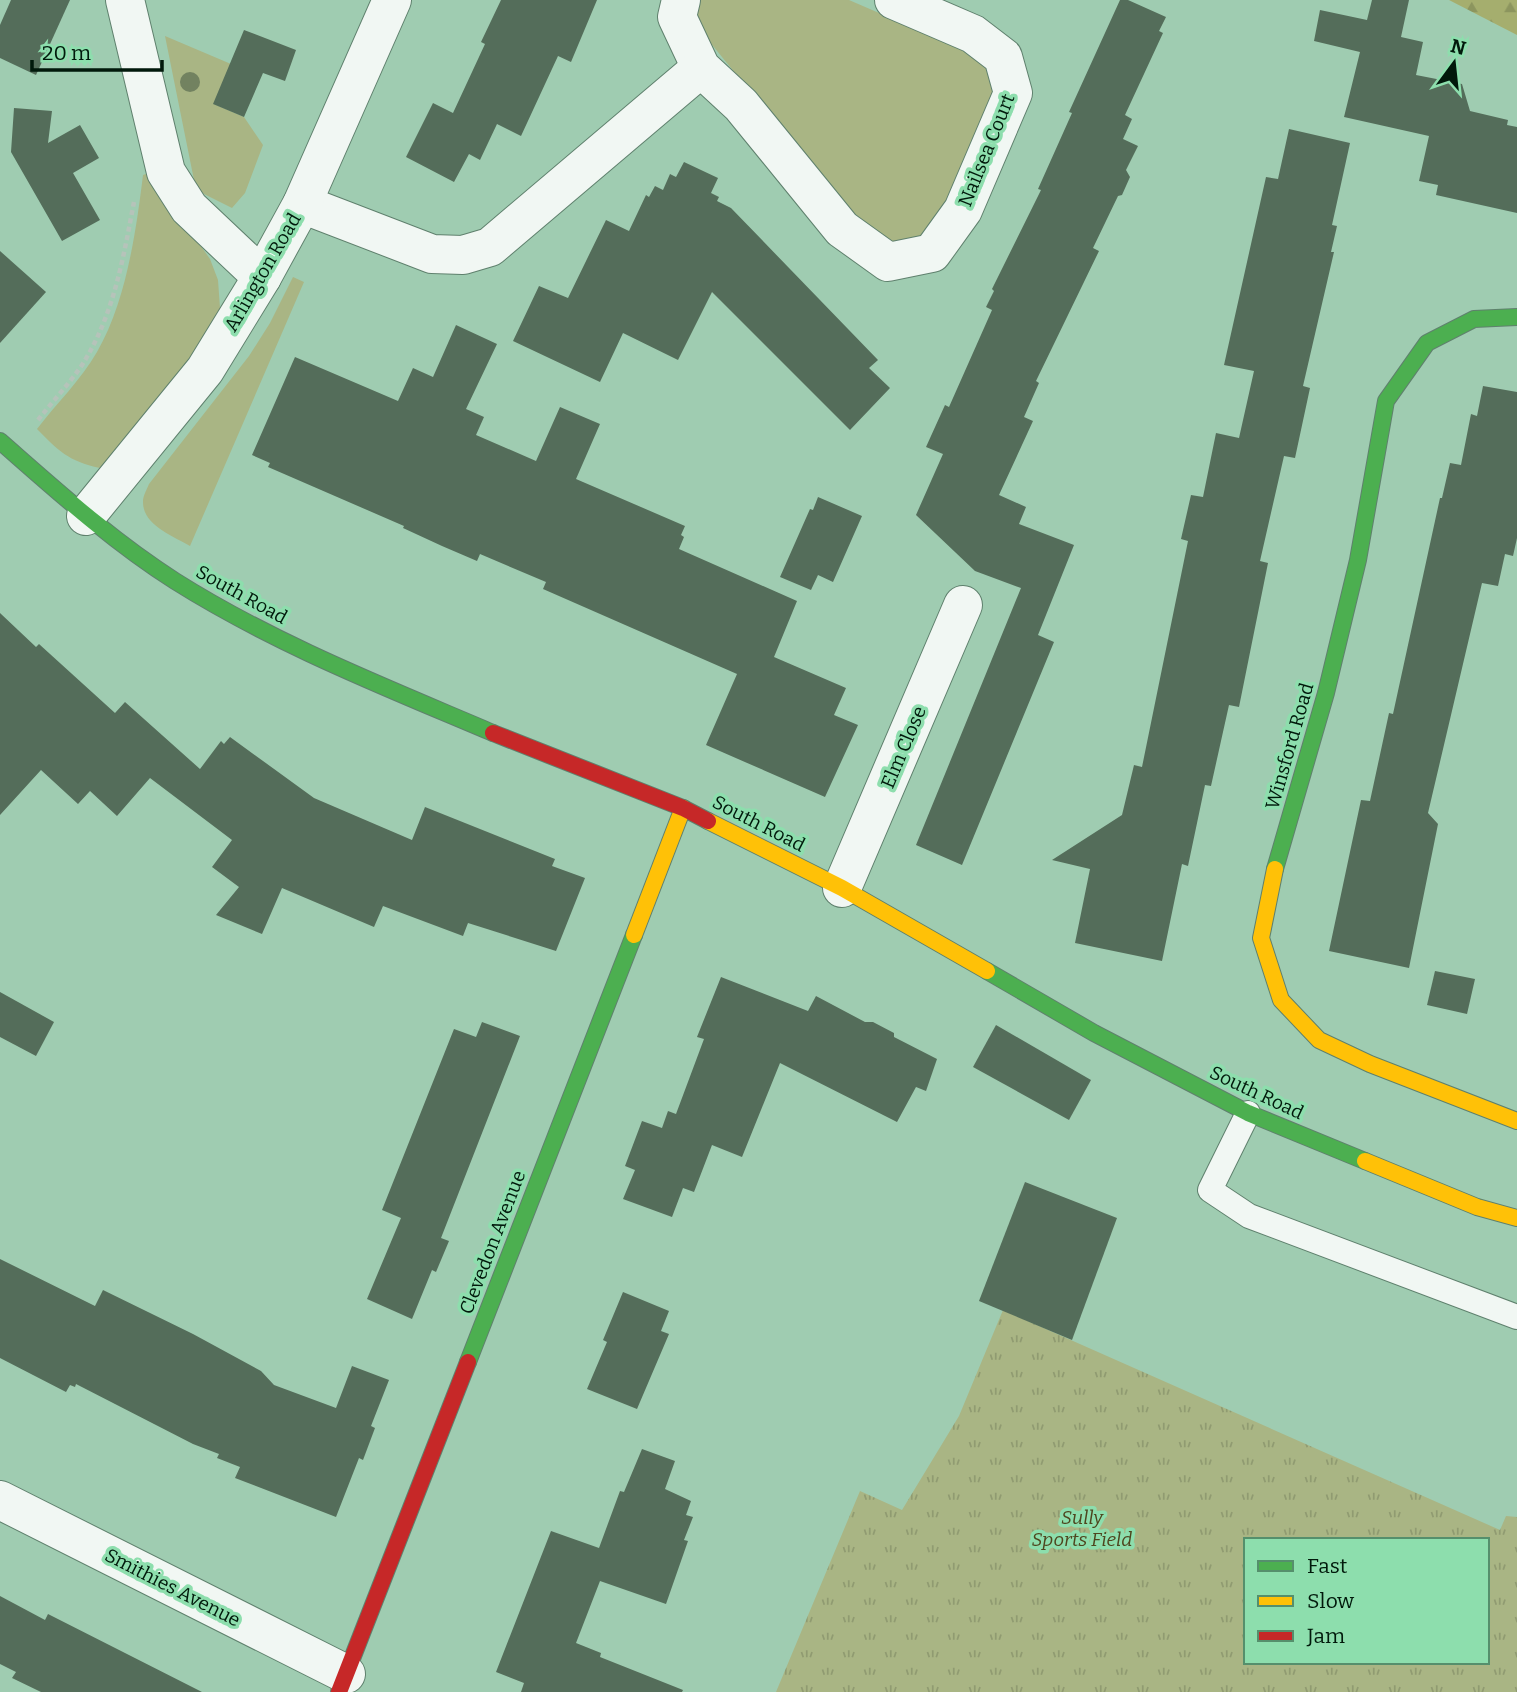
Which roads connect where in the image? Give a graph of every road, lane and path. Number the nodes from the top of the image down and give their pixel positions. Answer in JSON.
{"nodes":[{"id":1,"x":125,"y":0,"type":"edge"},
{"id":2,"x":392,"y":0,"type":"edge"},
{"id":3,"x":681,"y":0,"type":"edge"},
{"id":4,"x":894,"y":0,"type":"edge"},
{"id":5,"x":701,"y":68,"type":"junction"},
{"id":6,"x":136,"y":190,"type":"dead end"},
{"id":7,"x":302,"y":204,"type":"junction"},
{"id":8,"x":262,"y":276,"type":"junction"},
{"id":9,"x":1517,"y":317,"type":"edge"},
{"id":10,"x":5,"y":445,"type":"edge"},
{"id":11,"x":86,"y":516,"type":"junction"},
{"id":12,"x":963,"y":605,"type":"dead end"},
{"id":13,"x":683,"y":808,"type":"junction"},
{"id":14,"x":842,"y":888,"type":"junction"},
{"id":15,"x":1248,"y":1113,"type":"junction"},
{"id":16,"x":1517,"y":1121,"type":"edge"},
{"id":17,"x":1517,"y":1218,"type":"edge"},
{"id":18,"x":1517,"y":1317,"type":"edge"},
{"id":19,"x":0,"y":1500,"type":"edge"},
{"id":20,"x":343,"y":1683,"type":"edge"}],
"edges":[{"from":1,"to":8,"type":"street"},
{"from":2,"to":7,"type":"street","name":"Arlington Road"},
{"from":3,"to":5,"type":"street","name":"Nailsea Court"},
{"from":4,"to":5,"type":"street","name":"Nailsea Court"},
{"from":5,"to":7,"type":"street"},
{"from":6,"to":10,"type":"path"},
{"from":7,"to":8,"type":"street","name":"Arlington Road"},
{"from":8,"to":11,"type":"street","name":"Arlington Road"},
{"from":9,"to":16,"type":"street","name":"Winsford Road"},
{"from":10,"to":11,"type":"street","name":"South Road"},
{"from":11,"to":13,"type":"street","name":"South Road"},
{"from":12,"to":14,"type":"street","name":"Elm Close"},
{"from":13,"to":14,"type":"street","name":"South Road"},
{"from":13,"to":20,"type":"street","name":"Clevedon Avenue"},
{"from":14,"to":15,"type":"street","name":"South Road"},
{"from":15,"to":17,"type":"street","name":"South Road"},
{"from":15,"to":18,"type":"lane"},
{"from":19,"to":20,"type":"street","name":"Smithies Avenue"}]}
